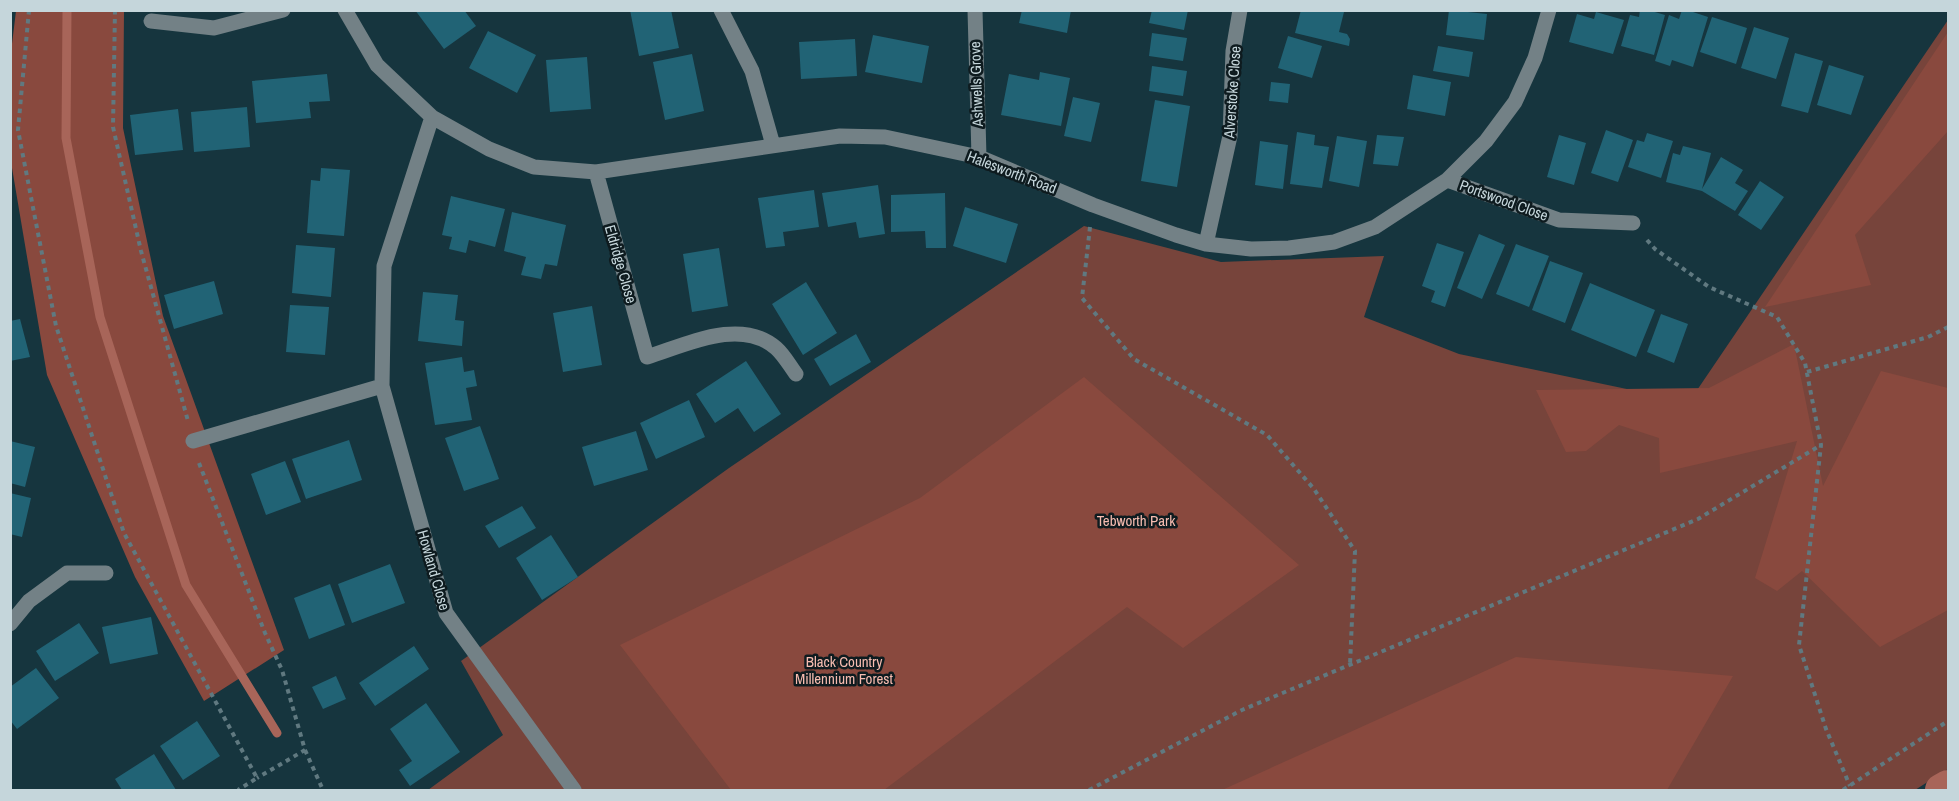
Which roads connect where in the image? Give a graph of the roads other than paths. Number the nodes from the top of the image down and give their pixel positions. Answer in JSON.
{"nodes":[{"id":1,"x":283,"y":10,"type":"edge"},
{"id":2,"x":345,"y":10,"type":"edge"},
{"id":3,"x":721,"y":10,"type":"edge"},
{"id":4,"x":975,"y":10,"type":"edge"},
{"id":5,"x":1240,"y":10,"type":"edge"},
{"id":6,"x":1549,"y":10,"type":"edge"},
{"id":7,"x":151,"y":21,"type":"dead end"},
{"id":8,"x":432,"y":117,"type":"junction"},
{"id":9,"x":773,"y":145,"type":"junction"},
{"id":10,"x":979,"y":157,"type":"junction"},
{"id":11,"x":596,"y":172,"type":"junction"},
{"id":12,"x":1447,"y":180,"type":"junction"},
{"id":13,"x":1633,"y":223,"type":"road end"},
{"id":14,"x":1206,"y":244,"type":"junction"},
{"id":15,"x":796,"y":374,"type":"dead end"},
{"id":16,"x":382,"y":386,"type":"junction"},
{"id":17,"x":194,"y":441,"type":"road end"},
{"id":18,"x":106,"y":573,"type":"dead end"},
{"id":19,"x":10,"y":624,"type":"edge"},
{"id":20,"x":574,"y":790,"type":"edge"}],
"edges":[{"from":1,"to":7,"type":"street"},
{"from":2,"to":8,"type":"street","name":"Halesworth Road"},
{"from":3,"to":9,"type":"street"},
{"from":4,"to":10,"type":"street","name":"Ashwells Grove"},
{"from":5,"to":14,"type":"street","name":"Alverstoke Close"},
{"from":6,"to":12,"type":"street","name":"Halesworth Road"},
{"from":8,"to":11,"type":"street","name":"Halesworth Road"},
{"from":8,"to":16,"type":"street","name":"Howland Close"},
{"from":9,"to":10,"type":"street","name":"Halesworth Road"},
{"from":9,"to":11,"type":"street","name":"Halesworth Road"},
{"from":10,"to":14,"type":"street","name":"Halesworth Road"},
{"from":11,"to":15,"type":"street","name":"Eldridge Close"},
{"from":12,"to":13,"type":"street","name":"Portswood Close"},
{"from":12,"to":14,"type":"street","name":"Halesworth Road"},
{"from":16,"to":17,"type":"street"},
{"from":16,"to":20,"type":"street","name":"Howland Close"},
{"from":18,"to":19,"type":"street"}]}
